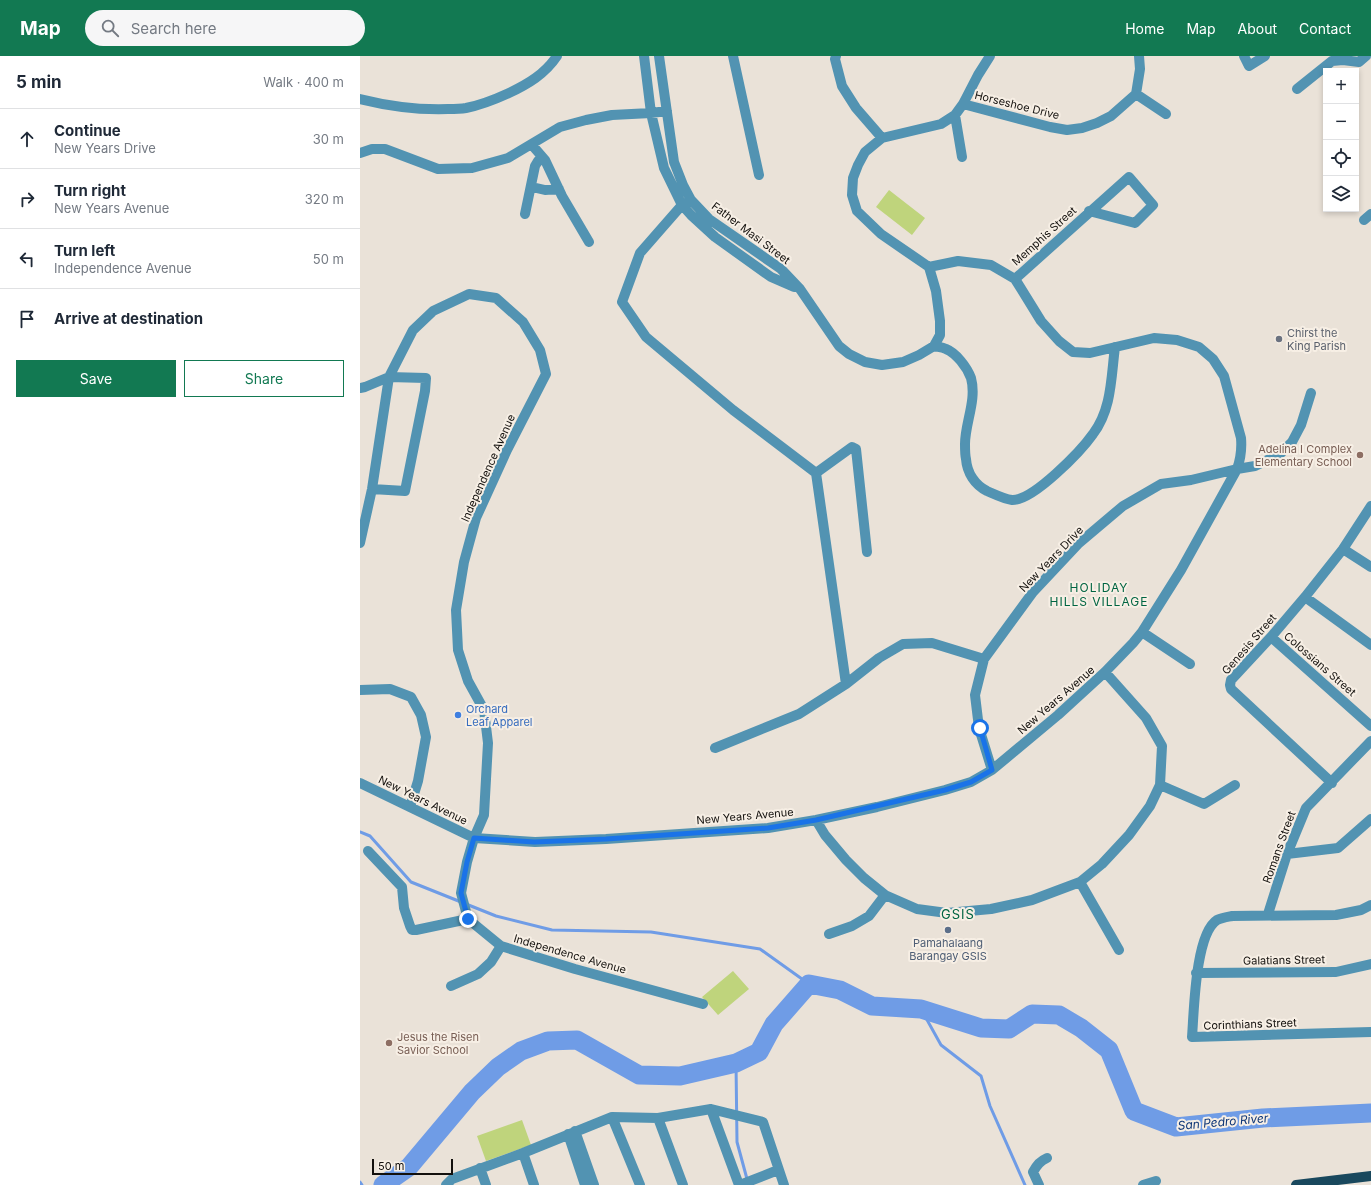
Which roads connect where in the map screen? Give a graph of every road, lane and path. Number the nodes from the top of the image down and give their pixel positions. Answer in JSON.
{"nodes":[{"id":1,"x":557,"y":56,"type":"edge"},
{"id":2,"x":644,"y":56,"type":"edge"},
{"id":3,"x":659,"y":56,"type":"edge"},
{"id":4,"x":733,"y":56,"type":"edge"},
{"id":5,"x":836,"y":56,"type":"edge"},
{"id":6,"x":990,"y":56,"type":"edge"},
{"id":7,"x":1140,"y":56,"type":"edge"},
{"id":8,"x":1244,"y":56,"type":"edge"},
{"id":9,"x":1265,"y":56,"type":"edge"},
{"id":10,"x":1366,"y":56,"type":"edge"},
{"id":11,"x":1355,"y":66,"type":"edge"},
{"id":12,"x":1297,"y":89,"type":"dead end"},
{"id":13,"x":1136,"y":94,"type":"junction"},
{"id":14,"x":360,"y":98,"type":"edge"},
{"id":15,"x":963,"y":104,"type":"junction"},
{"id":16,"x":667,"y":112,"type":"junction"},
{"id":17,"x":651,"y":114,"type":"junction"},
{"id":18,"x":1166,"y":114,"type":"dead end"},
{"id":19,"x":955,"y":115,"type":"junction"},
{"id":20,"x":882,"y":138,"type":"junction"},
{"id":21,"x":532,"y":145,"type":"junction"},
{"id":22,"x":360,"y":154,"type":"edge"},
{"id":23,"x":962,"y":157,"type":"dead end"},
{"id":24,"x":544,"y":159,"type":"junction"},
{"id":25,"x":759,"y":175,"type":"dead end"},
{"id":26,"x":532,"y":187,"type":"junction"},
{"id":27,"x":558,"y":189,"type":"junction"},
{"id":28,"x":687,"y":202,"type":"junction"},
{"id":29,"x":1089,"y":212,"type":"junction"},
{"id":30,"x":525,"y":214,"type":"dead end"},
{"id":31,"x":589,"y":242,"type":"dead end"},
{"id":32,"x":929,"y":267,"type":"junction"},
{"id":33,"x":1015,"y":279,"type":"junction"},
{"id":34,"x":934,"y":346,"type":"junction"},
{"id":35,"x":1114,"y":347,"type":"junction"},
{"id":36,"x":389,"y":377,"type":"junction"},
{"id":37,"x":360,"y":388,"type":"edge"},
{"id":38,"x":1311,"y":393,"type":"dead end"},
{"id":39,"x":1237,"y":469,"type":"junction"},
{"id":40,"x":816,"y":473,"type":"junction"},
{"id":41,"x":372,"y":489,"type":"junction"},
{"id":42,"x":1371,"y":506,"type":"edge"},
{"id":43,"x":360,"y":543,"type":"edge"},
{"id":44,"x":1343,"y":549,"type":"junction"},
{"id":45,"x":867,"y":552,"type":"dead end"},
{"id":46,"x":1371,"y":567,"type":"edge"},
{"id":47,"x":1305,"y":597,"type":"junction"},
{"id":48,"x":1142,"y":632,"type":"junction"},
{"id":49,"x":1271,"y":637,"type":"junction"},
{"id":50,"x":1371,"y":645,"type":"edge"},
{"id":51,"x":984,"y":659,"type":"junction"},
{"id":52,"x":1190,"y":664,"type":"dead end"},
{"id":53,"x":1105,"y":672,"type":"junction"},
{"id":54,"x":846,"y":684,"type":"junction"},
{"id":55,"x":360,"y":690,"type":"edge"},
{"id":56,"x":1371,"y":726,"type":"edge"},
{"id":57,"x":1371,"y":741,"type":"edge"},
{"id":58,"x":715,"y":748,"type":"dead end"},
{"id":59,"x":992,"y":770,"type":"junction"},
{"id":60,"x":360,"y":783,"type":"edge"},
{"id":61,"x":1332,"y":783,"type":"junction"},
{"id":62,"x":1160,"y":785,"type":"junction"},
{"id":63,"x":1235,"y":785,"type":"dead end"},
{"id":64,"x":410,"y":807,"type":"junction"},
{"id":65,"x":1371,"y":819,"type":"edge"},
{"id":66,"x":816,"y":820,"type":"junction"},
{"id":67,"x":474,"y":838,"type":"junction"},
{"id":68,"x":368,"y":852,"type":"dead end"},
{"id":69,"x":1287,"y":854,"type":"junction"},
{"id":70,"x":1080,"y":882,"type":"junction"},
{"id":71,"x":885,"y":895,"type":"junction"},
{"id":72,"x":1371,"y":905,"type":"edge"},
{"id":73,"x":1268,"y":914,"type":"junction"},
{"id":74,"x":468,"y":918,"type":"junction"},
{"id":75,"x":829,"y":934,"type":"dead end"},
{"id":76,"x":501,"y":946,"type":"junction"},
{"id":77,"x":1119,"y":950,"type":"dead end"},
{"id":78,"x":1371,"y":964,"type":"edge"},
{"id":79,"x":1196,"y":973,"type":"junction"},
{"id":80,"x":451,"y":986,"type":"dead end"},
{"id":81,"x":703,"y":1004,"type":"dead end"},
{"id":82,"x":1371,"y":1032,"type":"edge"},
{"id":83,"x":711,"y":1109,"type":"junction"},
{"id":84,"x":612,"y":1117,"type":"junction"},
{"id":85,"x":658,"y":1118,"type":"junction"},
{"id":86,"x":572,"y":1133,"type":"junction"},
{"id":87,"x":523,"y":1153,"type":"junction"},
{"id":88,"x":1047,"y":1158,"type":"dead end"},
{"id":89,"x":480,"y":1168,"type":"junction"},
{"id":90,"x":778,"y":1170,"type":"junction"},
{"id":91,"x":1371,"y":1176,"type":"edge"},
{"id":92,"x":1156,"y":1181,"type":"dead end"},
{"id":93,"x":1340,"y":1182,"type":"edge"},
{"id":94,"x":446,"y":1185,"type":"edge"},
{"id":95,"x":486,"y":1185,"type":"edge"},
{"id":96,"x":534,"y":1185,"type":"edge"},
{"id":97,"x":585,"y":1185,"type":"edge"},
{"id":98,"x":594,"y":1185,"type":"edge"},
{"id":99,"x":640,"y":1185,"type":"edge"},
{"id":100,"x":683,"y":1185,"type":"edge"},
{"id":101,"x":739,"y":1185,"type":"edge"},
{"id":102,"x":784,"y":1185,"type":"edge"},
{"id":103,"x":1039,"y":1185,"type":"edge"},
{"id":104,"x":1143,"y":1185,"type":"edge"},
{"id":105,"x":1296,"y":1185,"type":"edge"}],
"edges":[{"from":1,"to":14,"type":"street"},
{"from":2,"to":17,"type":"street","name":"Father Masi Street"},
{"from":3,"to":16,"type":"street","name":"Father Masi Street"},
{"from":4,"to":25,"type":"street"},
{"from":5,"to":20,"type":"street"},
{"from":6,"to":15,"type":"street"},
{"from":7,"to":13,"type":"street"},
{"from":8,"to":9,"type":"street"},
{"from":10,"to":11,"type":"street"},
{"from":11,"to":12,"type":"street"},
{"from":13,"to":15,"type":"street","name":"Horseshoe Drive"},
{"from":13,"to":18,"type":"street"},
{"from":15,"to":19,"type":"street"},
{"from":16,"to":17,"type":"street"},
{"from":16,"to":28,"type":"street","name":"Father Masi Street"},
{"from":17,"to":21,"type":"street"},
{"from":17,"to":28,"type":"street","name":"Father Masi Street"},
{"from":19,"to":20,"type":"street"},
{"from":19,"to":23,"type":"street"},
{"from":20,"to":32,"type":"street"},
{"from":21,"to":22,"type":"street"},
{"from":21,"to":24,"type":"street"},
{"from":24,"to":26,"type":"street"},
{"from":24,"to":27,"type":"street"},
{"from":26,"to":27,"type":"street"},
{"from":26,"to":30,"type":"street"},
{"from":27,"to":31,"type":"street"},
{"from":28,"to":34,"type":"street","name":"Father Masi Street"},
{"from":28,"to":40,"type":"street"},
{"from":29,"to":29,"type":"street","name":"Memphis Street"},
{"from":29,"to":33,"type":"street","name":"Memphis Street"},
{"from":32,"to":33,"type":"street","name":"New Years Avenue"},
{"from":32,"to":34,"type":"street"},
{"from":33,"to":35,"type":"street","name":"New Years Avenue"},
{"from":34,"to":35,"type":"street"},
{"from":35,"to":39,"type":"street","name":"New Years Avenue"},
{"from":36,"to":37,"type":"street"},
{"from":36,"to":41,"type":"street","name":"Independence Avenue"},
{"from":36,"to":41,"type":"street"},
{"from":36,"to":67,"type":"street","name":"Independence Avenue"},
{"from":38,"to":39,"type":"street","name":"New Years Drive"},
{"from":39,"to":48,"type":"street","name":"New Years Avenue"},
{"from":39,"to":51,"type":"street","name":"New Years Drive"},
{"from":40,"to":45,"type":"street"},
{"from":40,"to":54,"type":"street"},
{"from":41,"to":43,"type":"street","name":"Independence Avenue"},
{"from":42,"to":44,"type":"street","name":"Genesis Street"},
{"from":44,"to":46,"type":"street"},
{"from":44,"to":47,"type":"street","name":"Genesis Street"},
{"from":47,"to":49,"type":"street","name":"Genesis Street"},
{"from":47,"to":50,"type":"street"},
{"from":48,"to":52,"type":"street"},
{"from":48,"to":53,"type":"street","name":"New Years Avenue"},
{"from":49,"to":56,"type":"street","name":"Colossians Street"},
{"from":49,"to":61,"type":"street","name":"Genesis Street"},
{"from":51,"to":54,"type":"street"},
{"from":51,"to":59,"type":"street","name":"New Years Drive"},
{"from":53,"to":59,"type":"street","name":"New Years Avenue"},
{"from":53,"to":62,"type":"street"},
{"from":54,"to":58,"type":"street"},
{"from":55,"to":64,"type":"street"},
{"from":57,"to":61,"type":"street","name":"Romans Street"},
{"from":59,"to":66,"type":"street","name":"New Years Avenue"},
{"from":60,"to":64,"type":"street","name":"New Years Avenue"},
{"from":61,"to":69,"type":"street","name":"Romans Street"},
{"from":62,"to":63,"type":"street"},
{"from":62,"to":70,"type":"street"},
{"from":64,"to":67,"type":"street","name":"New Years Avenue"},
{"from":65,"to":69,"type":"street"},
{"from":66,"to":67,"type":"street","name":"New Years Avenue"},
{"from":66,"to":71,"type":"street"},
{"from":67,"to":74,"type":"street","name":"Independence Avenue"},
{"from":68,"to":74,"type":"street"},
{"from":69,"to":73,"type":"street","name":"Romans Street"},
{"from":70,"to":71,"type":"street"},
{"from":70,"to":77,"type":"street"},
{"from":71,"to":75,"type":"street"},
{"from":72,"to":73,"type":"street","name":"Corinthians Street"},
{"from":73,"to":79,"type":"street","name":"Corinthians Street"},
{"from":74,"to":76,"type":"street","name":"Independence Avenue"},
{"from":76,"to":80,"type":"street"},
{"from":76,"to":81,"type":"street","name":"Independence Avenue"},
{"from":78,"to":79,"type":"street","name":"Galatians Street"},
{"from":79,"to":82,"type":"street","name":"Corinthians Street"},
{"from":83,"to":85,"type":"street"},
{"from":83,"to":90,"type":"street"},
{"from":83,"to":101,"type":"street"},
{"from":84,"to":85,"type":"street"},
{"from":84,"to":86,"type":"street"},
{"from":84,"to":99,"type":"street"},
{"from":85,"to":100,"type":"street"},
{"from":86,"to":87,"type":"street"},
{"from":86,"to":97,"type":"street"},
{"from":86,"to":98,"type":"street"},
{"from":87,"to":89,"type":"street"},
{"from":87,"to":96,"type":"street"},
{"from":88,"to":103,"type":"street"},
{"from":89,"to":94,"type":"street"},
{"from":89,"to":95,"type":"street"},
{"from":90,"to":101,"type":"street"},
{"from":90,"to":102,"type":"street"},
{"from":91,"to":93,"type":"main road"},
{"from":92,"to":104,"type":"street"},
{"from":93,"to":105,"type":"main road"}]}
